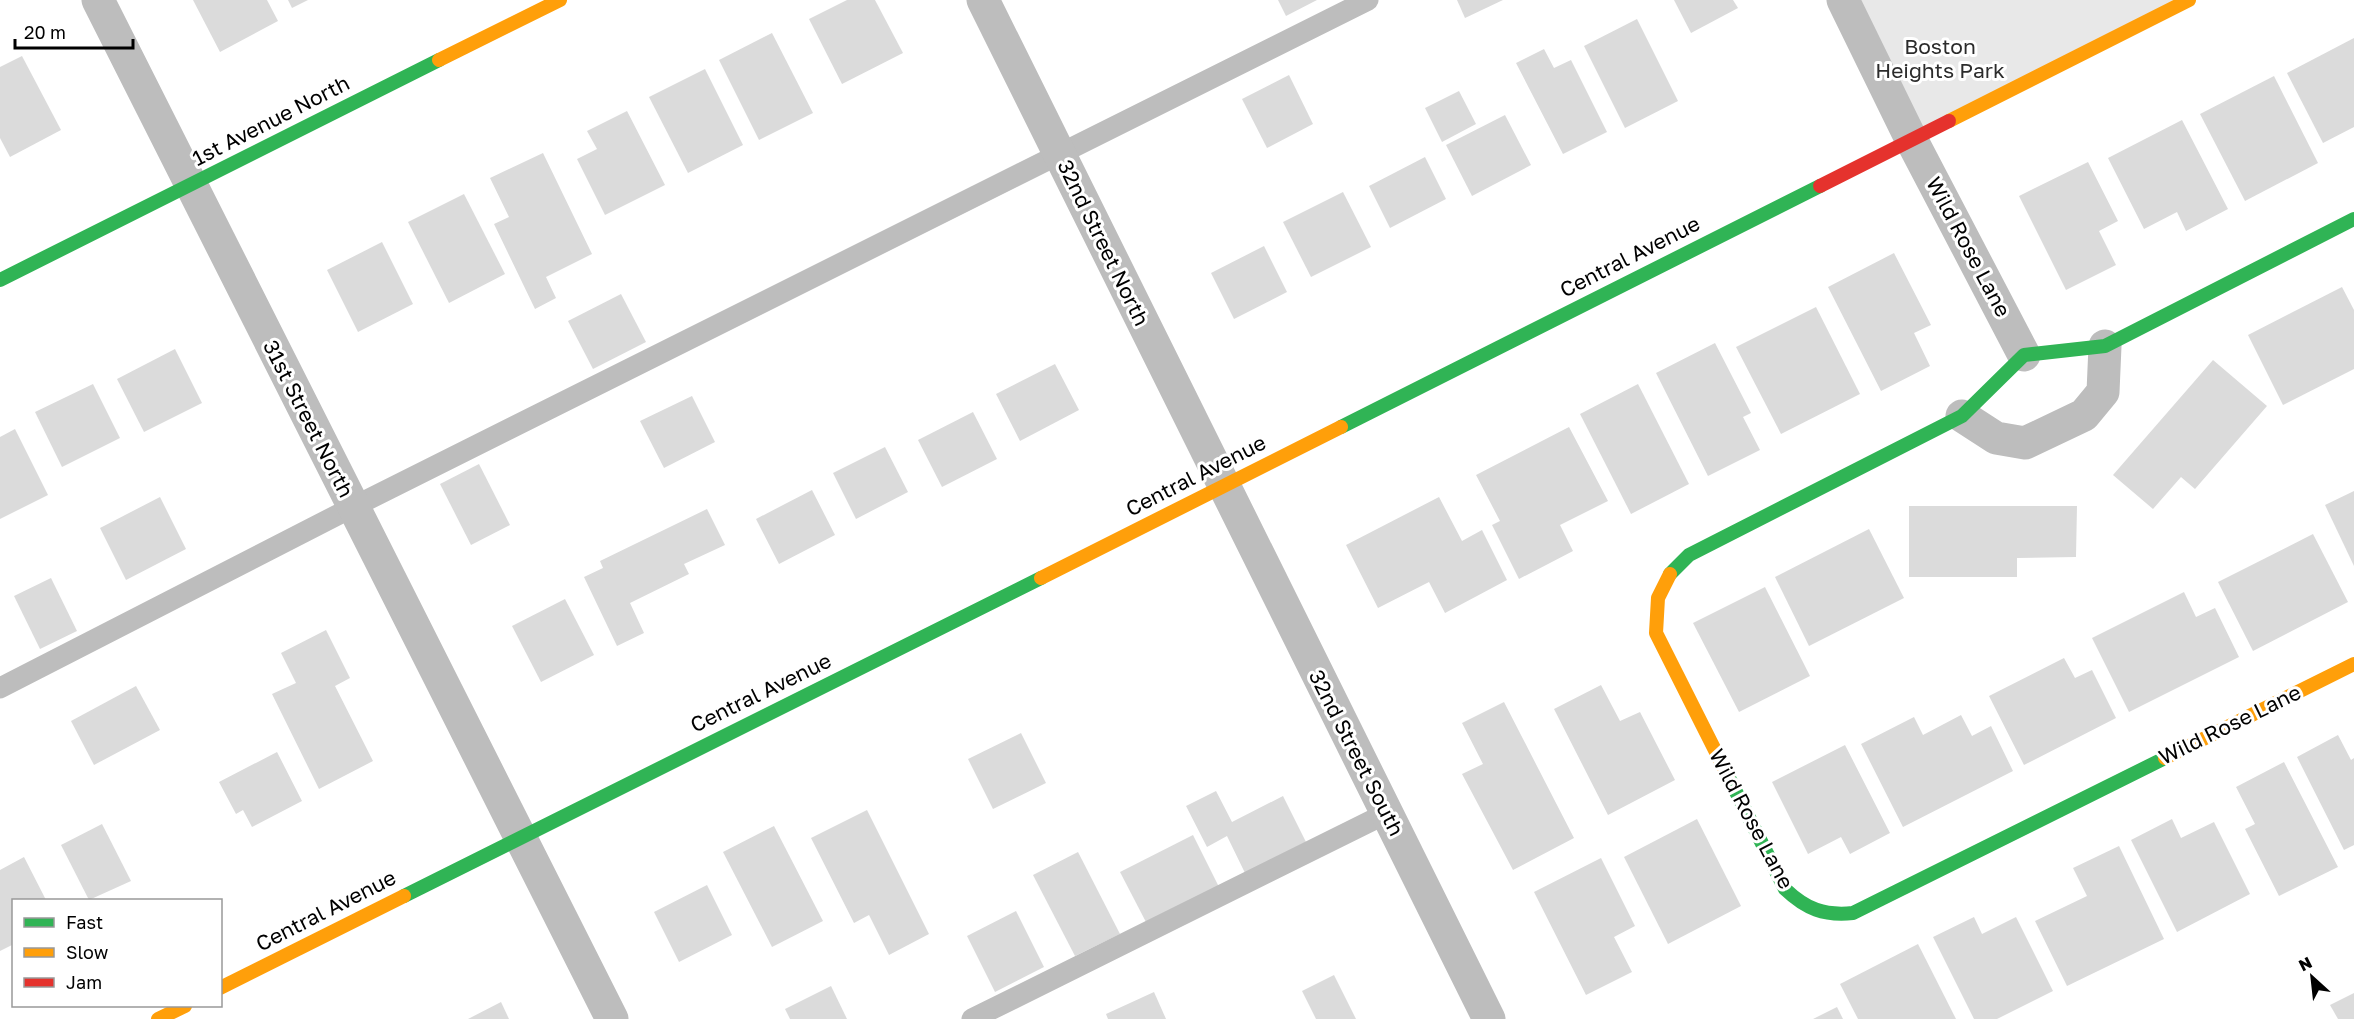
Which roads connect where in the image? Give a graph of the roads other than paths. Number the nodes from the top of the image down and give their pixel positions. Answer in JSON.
{"nodes":[{"id":1,"x":98,"y":0,"type":"edge"},
{"id":2,"x":560,"y":0,"type":"edge"},
{"id":3,"x":983,"y":0,"type":"edge"},
{"id":4,"x":1368,"y":0,"type":"edge"},
{"id":5,"x":1843,"y":0,"type":"edge"},
{"id":6,"x":2189,"y":0,"type":"edge"},
{"id":7,"x":1911,"y":139,"type":"junction"},
{"id":8,"x":1060,"y":155,"type":"junction"},
{"id":9,"x":191,"y":185,"type":"junction"},
{"id":10,"x":2354,"y":219,"type":"edge"},
{"id":11,"x":0,"y":280,"type":"edge"},
{"id":12,"x":2105,"y":345,"type":"junction"},
{"id":13,"x":2024,"y":355,"type":"junction"},
{"id":14,"x":1962,"y":416,"type":"junction"},
{"id":15,"x":1224,"y":486,"type":"junction"},
{"id":16,"x":353,"y":507,"type":"junction"},
{"id":17,"x":2354,"y":664,"type":"edge"},
{"id":18,"x":0,"y":688,"type":"edge"},
{"id":19,"x":1387,"y":813,"type":"junction"},
{"id":20,"x":519,"y":837,"type":"junction"},
{"id":21,"x":222,"y":987,"type":"edge"},
{"id":22,"x":181,"y":1007,"type":"edge"},
{"id":23,"x":158,"y":1019,"type":"edge"},
{"id":24,"x":612,"y":1019,"type":"edge"},
{"id":25,"x":972,"y":1019,"type":"edge"},
{"id":26,"x":1489,"y":1019,"type":"edge"}],
"edges":[{"from":1,"to":9,"type":"street","name":"31st Street North"},
{"from":2,"to":9,"type":"street","name":"1st Avenue North"},
{"from":3,"to":8,"type":"street","name":"32nd Street North"},
{"from":4,"to":8,"type":"lane"},
{"from":5,"to":7,"type":"street","name":"Wild Rose Lane"},
{"from":6,"to":7,"type":"street","name":"Central Avenue"},
{"from":7,"to":13,"type":"street","name":"Wild Rose Lane"},
{"from":7,"to":15,"type":"street","name":"Central Avenue"},
{"from":8,"to":15,"type":"street","name":"32nd Street North"},
{"from":8,"to":16,"type":"lane"},
{"from":9,"to":11,"type":"street","name":"1st Avenue North"},
{"from":9,"to":16,"type":"street","name":"31st Street North"},
{"from":10,"to":12,"type":"street"},
{"from":12,"to":13,"type":"street"},
{"from":12,"to":14,"type":"street"},
{"from":13,"to":14,"type":"street","name":"Wild Rose Lane"},
{"from":14,"to":17,"type":"street","name":"Wild Rose Lane"},
{"from":15,"to":19,"type":"street","name":"32nd Street South"},
{"from":15,"to":20,"type":"street","name":"Central Avenue"},
{"from":16,"to":18,"type":"lane"},
{"from":16,"to":20,"type":"street","name":"31st Street North"},
{"from":19,"to":25,"type":"lane"},
{"from":19,"to":26,"type":"street","name":"32nd Street South"},
{"from":20,"to":21,"type":"street","name":"Central Avenue"},
{"from":20,"to":24,"type":"street","name":"31st Street North"},
{"from":22,"to":23,"type":"street"}]}
